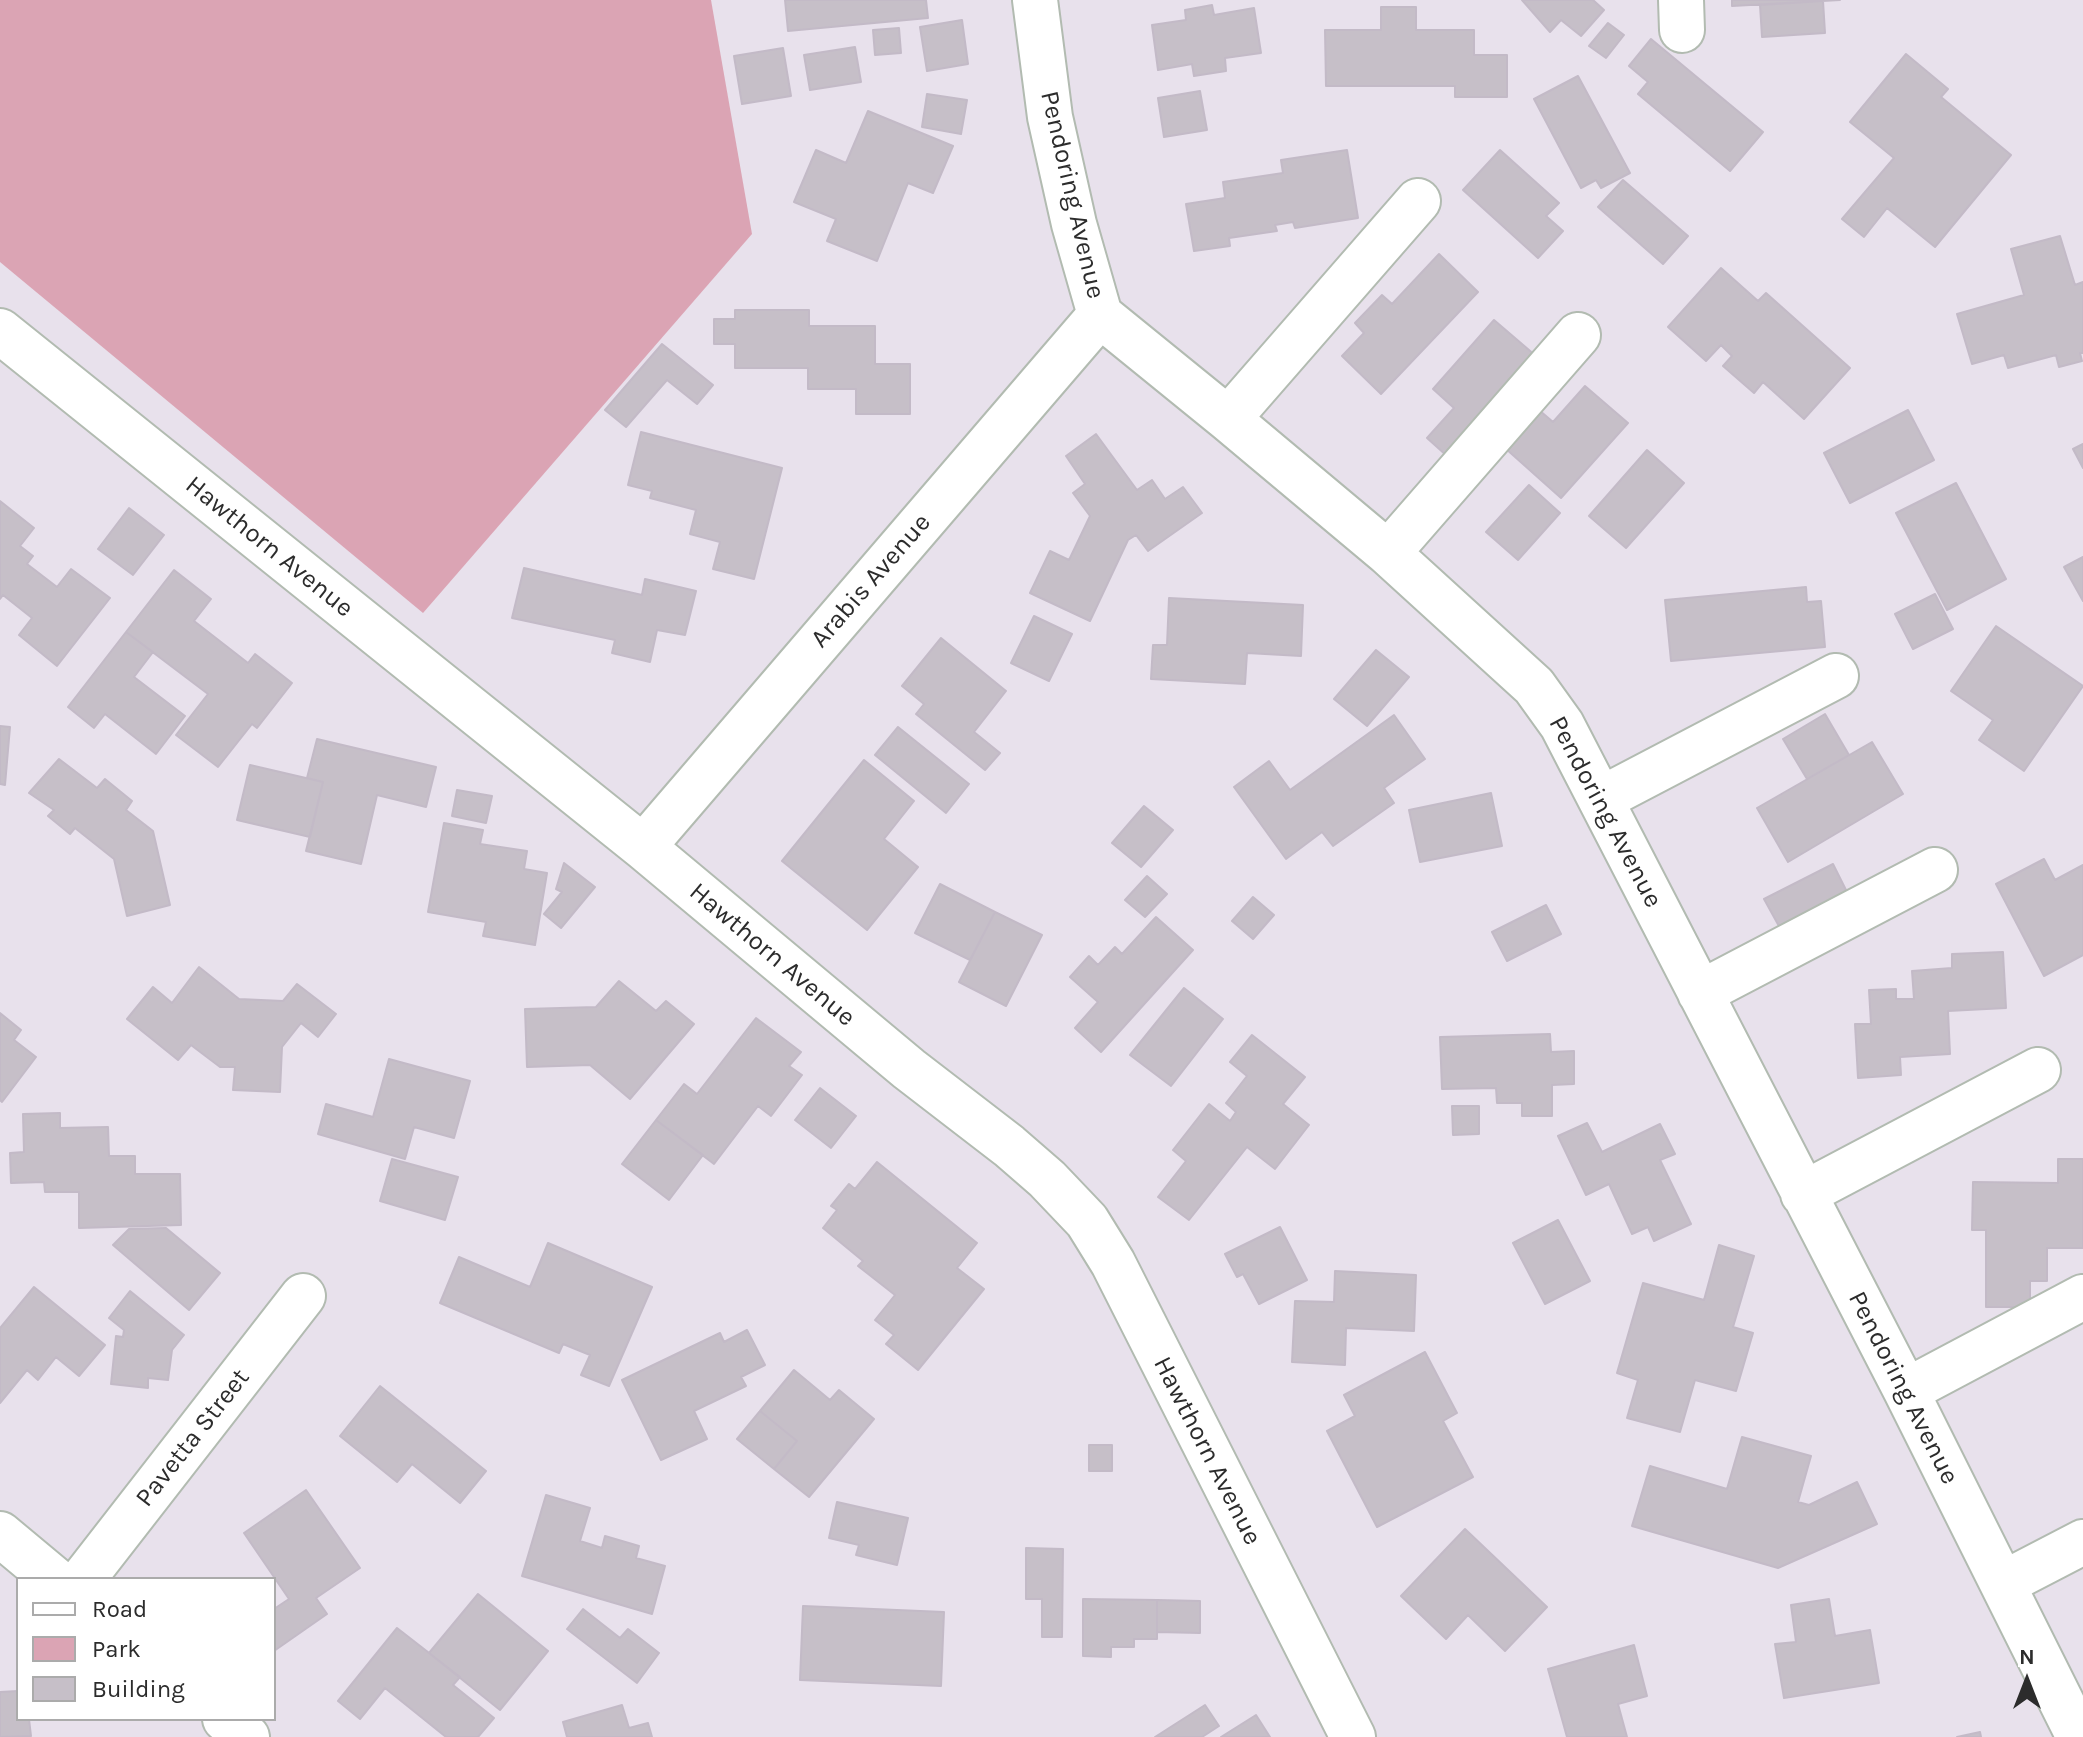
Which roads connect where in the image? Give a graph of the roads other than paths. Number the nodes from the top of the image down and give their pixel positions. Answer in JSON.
{"nodes":[{"id":1,"x":1035,"y":0,"type":"edge"},
{"id":2,"x":1418,"y":201,"type":"dead end"},
{"id":3,"x":1100,"y":315,"type":"junction"},
{"id":4,"x":0,"y":331,"type":"edge"},
{"id":5,"x":1578,"y":335,"type":"dead end"},
{"id":6,"x":1228,"y":419,"type":"junction"},
{"id":7,"x":1388,"y":553,"type":"junction"},
{"id":8,"x":1836,"y":676,"type":"dead end"},
{"id":9,"x":1601,"y":799,"type":"junction"},
{"id":10,"x":643,"y":847,"type":"junction"},
{"id":11,"x":1935,"y":870,"type":"dead end"},
{"id":12,"x":1700,"y":993,"type":"junction"},
{"id":13,"x":2038,"y":1070,"type":"dead end"},
{"id":14,"x":1803,"y":1194,"type":"junction"},
{"id":15,"x":303,"y":1296,"type":"dead end"},
{"id":16,"x":2083,"y":1297,"type":"edge"},
{"id":17,"x":1906,"y":1391,"type":"junction"},
{"id":18,"x":0,"y":1534,"type":"edge"},
{"id":19,"x":2083,"y":1542,"type":"edge"},
{"id":20,"x":52,"y":1577,"type":"edge"},
{"id":21,"x":85,"y":1577,"type":"edge"},
{"id":22,"x":2004,"y":1583,"type":"junction"},
{"id":23,"x":227,"y":1721,"type":"edge"},
{"id":24,"x":247,"y":1737,"type":"edge"},
{"id":25,"x":1353,"y":1737,"type":"edge"},
{"id":26,"x":2079,"y":1737,"type":"edge"}],
"edges":[{"from":1,"to":3,"type":"street","name":"Pendoring Avenue"},
{"from":2,"to":6,"type":"street"},
{"from":3,"to":6,"type":"street","name":"Pendoring Avenue"},
{"from":3,"to":10,"type":"street","name":"Arabis Avenue"},
{"from":4,"to":10,"type":"street","name":"Hawthorn Avenue"},
{"from":5,"to":7,"type":"street"},
{"from":6,"to":7,"type":"street","name":"Pendoring Avenue"},
{"from":7,"to":9,"type":"street","name":"Pendoring Avenue"},
{"from":8,"to":9,"type":"street"},
{"from":9,"to":12,"type":"street","name":"Pendoring Avenue"},
{"from":10,"to":25,"type":"street","name":"Hawthorn Avenue"},
{"from":11,"to":12,"type":"street"},
{"from":12,"to":14,"type":"street","name":"Pendoring Avenue"},
{"from":13,"to":14,"type":"street"},
{"from":14,"to":17,"type":"street","name":"Pendoring Avenue"},
{"from":15,"to":21,"type":"street","name":"Pavetta Street"},
{"from":16,"to":17,"type":"street"},
{"from":17,"to":22,"type":"street","name":"Pendoring Avenue"},
{"from":18,"to":20,"type":"street"},
{"from":19,"to":22,"type":"street"},
{"from":22,"to":26,"type":"street","name":"Pendoring Avenue"},
{"from":23,"to":24,"type":"street"}]}
